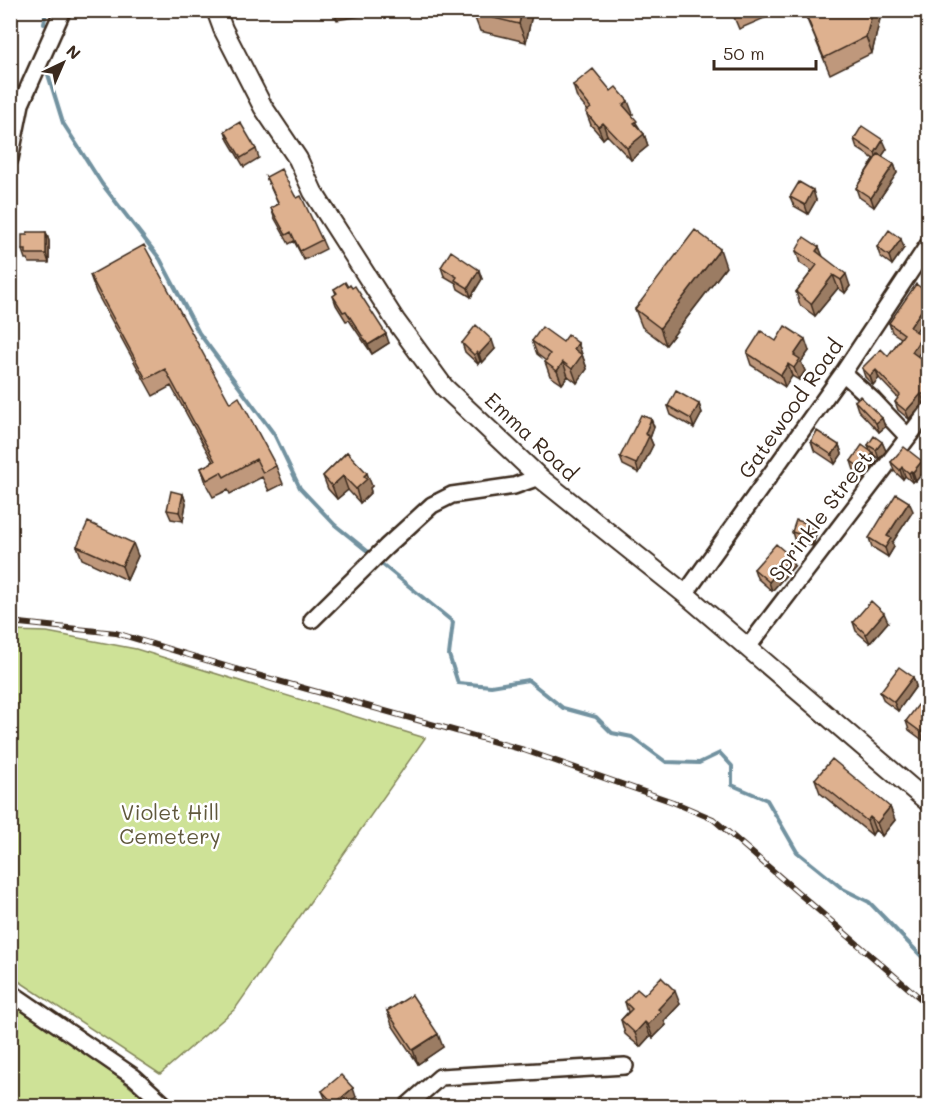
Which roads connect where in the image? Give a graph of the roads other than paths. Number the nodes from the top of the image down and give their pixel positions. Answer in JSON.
{"nodes":[{"id":1,"x":63,"y":10,"type":"edge"},
{"id":2,"x":216,"y":10,"type":"edge"},
{"id":3,"x":10,"y":159,"type":"edge"},
{"id":4,"x":928,"y":245,"type":"edge"},
{"id":5,"x":843,"y":373,"type":"junction"},
{"id":6,"x":928,"y":411,"type":"edge"},
{"id":7,"x":908,"y":437,"type":"junction"},
{"id":8,"x":539,"y":477,"type":"junction"},
{"id":9,"x":685,"y":594,"type":"junction"},
{"id":10,"x":312,"y":620,"type":"dead end"},
{"id":11,"x":748,"y":647,"type":"junction"},
{"id":12,"x":928,"y":802,"type":"edge"},
{"id":13,"x":10,"y":992,"type":"edge"},
{"id":14,"x":625,"y":1066,"type":"dead end"},
{"id":15,"x":165,"y":1107,"type":"edge"},
{"id":16,"x":407,"y":1107,"type":"edge"}],
"edges":[{"from":1,"to":3,"type":"street"},
{"from":2,"to":8,"type":"street","name":"Emma Road"},
{"from":4,"to":5,"type":"street","name":"Gatewood Road"},
{"from":5,"to":7,"type":"street"},
{"from":5,"to":9,"type":"street","name":"Gatewood Road"},
{"from":6,"to":7,"type":"street","name":"Sprinkle Street"},
{"from":7,"to":11,"type":"street","name":"Sprinkle Street"},
{"from":8,"to":9,"type":"street","name":"Emma Road"},
{"from":8,"to":10,"type":"street"},
{"from":9,"to":11,"type":"street","name":"Emma Road"},
{"from":11,"to":12,"type":"street","name":"Emma Road"},
{"from":13,"to":15,"type":"street"},
{"from":14,"to":16,"type":"street"}]}
